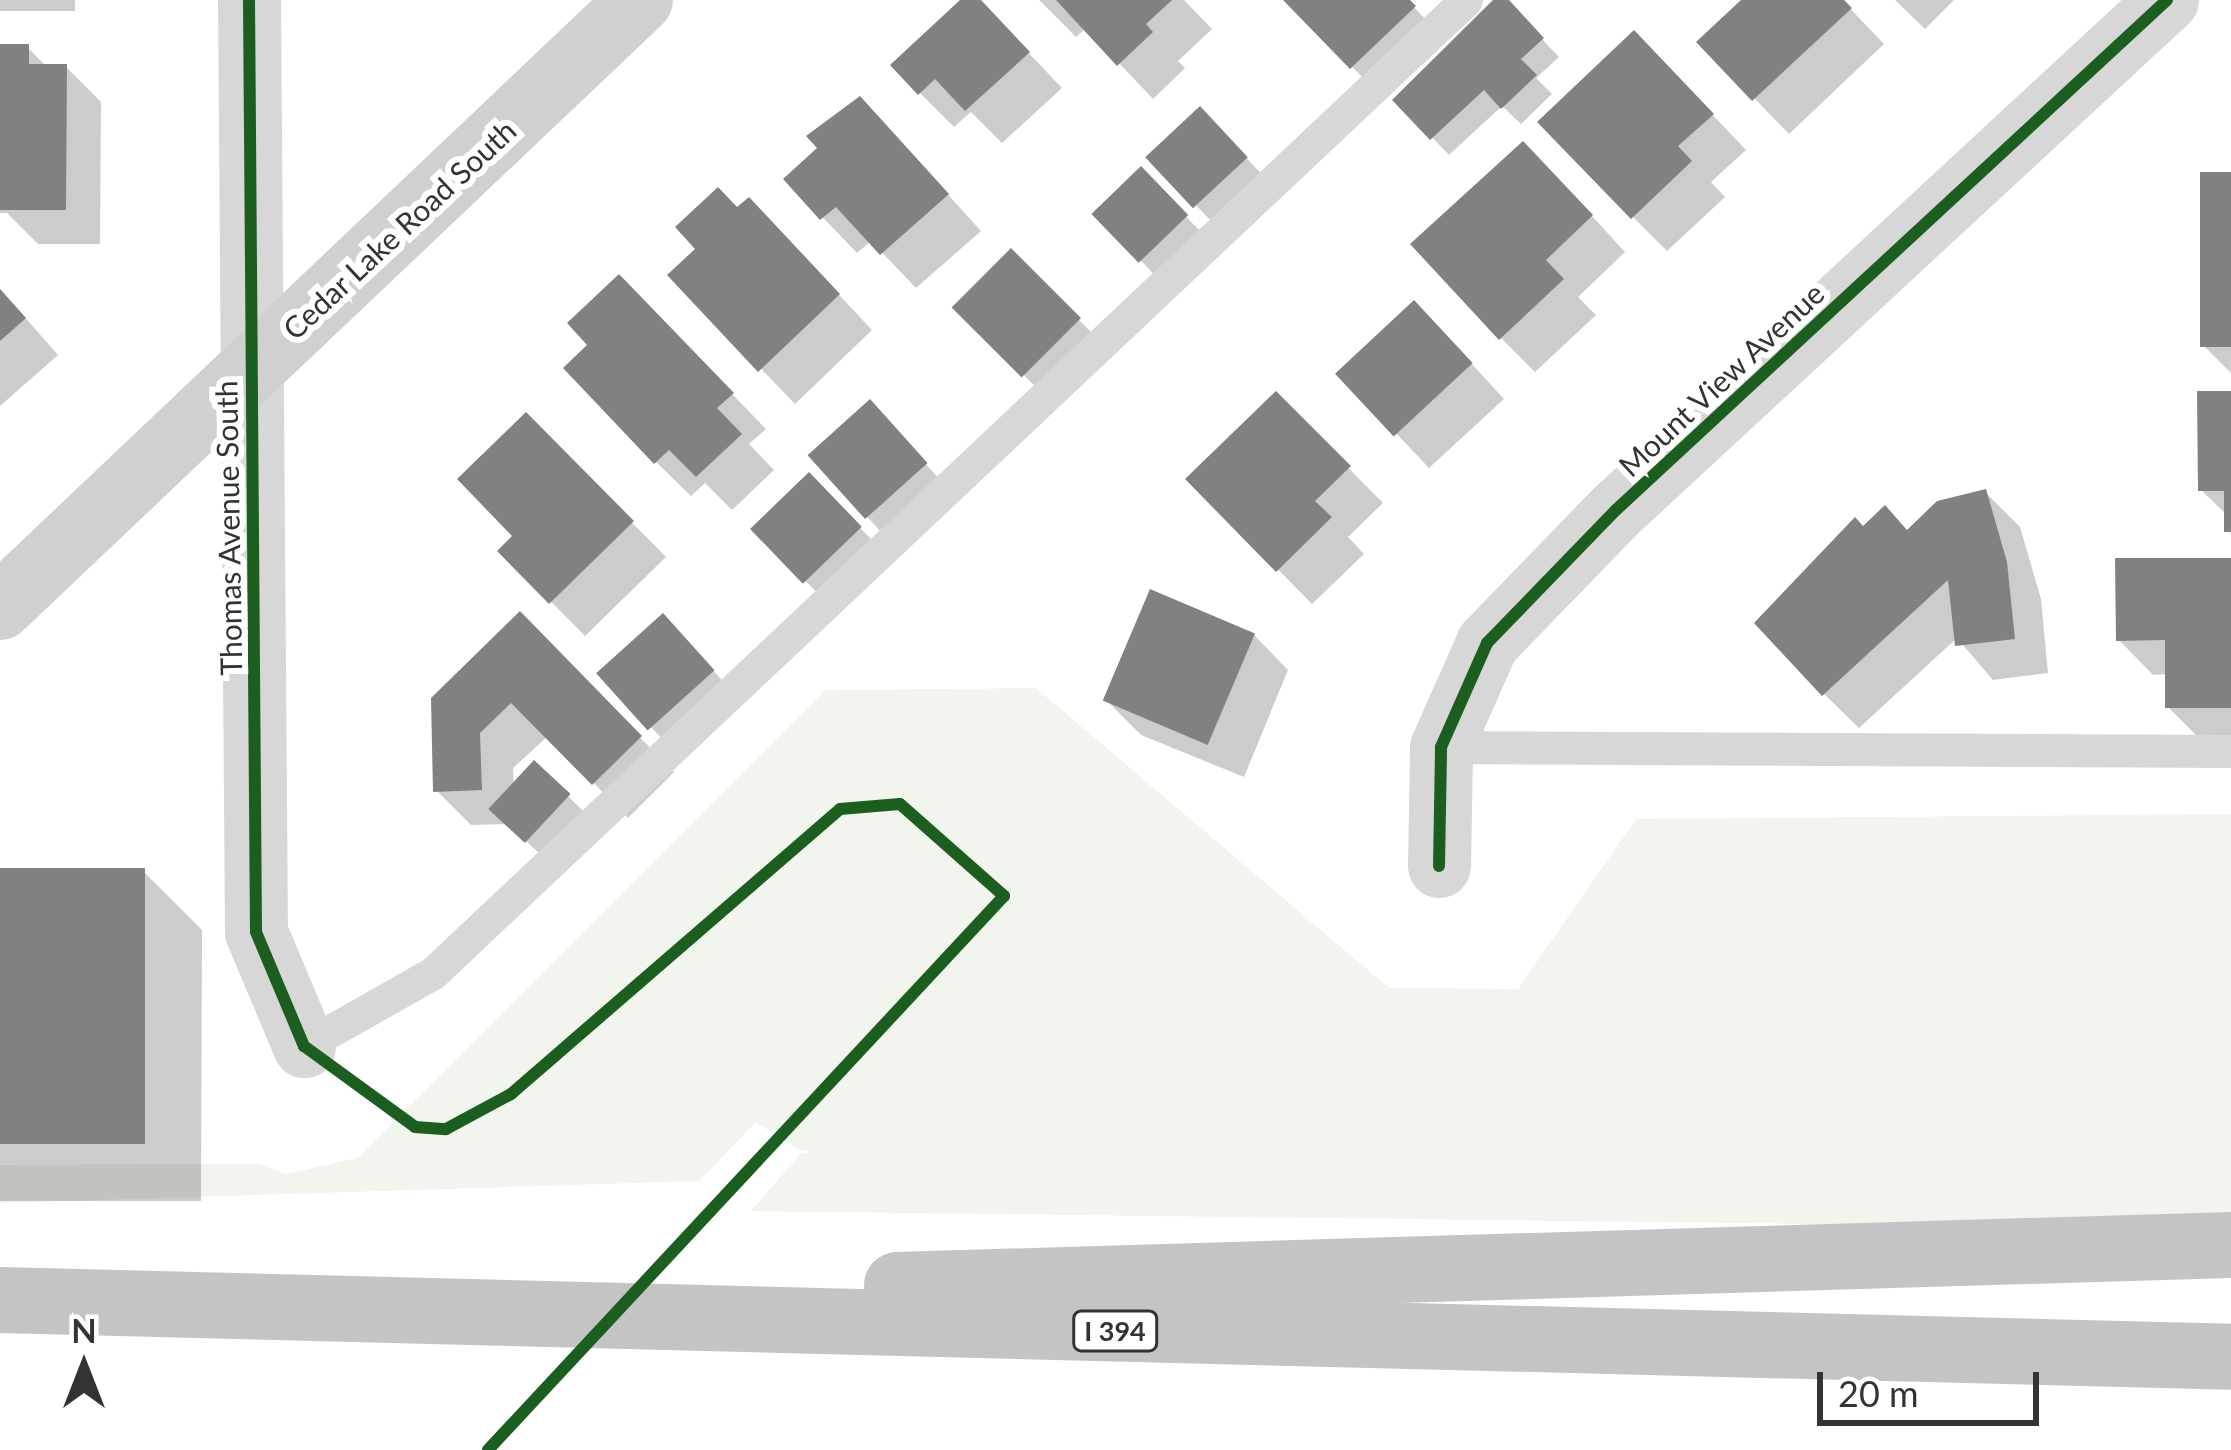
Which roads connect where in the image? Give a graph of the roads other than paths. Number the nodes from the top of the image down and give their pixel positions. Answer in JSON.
{"nodes":[{"id":1,"x":249,"y":0,"type":"edge"},
{"id":2,"x":640,"y":0,"type":"edge"},
{"id":3,"x":1466,"y":0,"type":"edge"},
{"id":4,"x":2167,"y":0,"type":"edge"},
{"id":5,"x":250,"y":369,"type":"junction"},
{"id":6,"x":0,"y":607,"type":"edge"},
{"id":7,"x":1441,"y":747,"type":"junction"},
{"id":8,"x":2231,"y":751,"type":"edge"},
{"id":9,"x":1438,"y":866,"type":"dead end"},
{"id":10,"x":304,"y":1046,"type":"joint"},
{"id":11,"x":2231,"y":1245,"type":"edge"},
{"id":12,"x":0,"y":1300,"type":"edge"},
{"id":13,"x":221,"y":1307,"type":"junction"},
{"id":14,"x":2231,"y":1357,"type":"edge"}],
"edges":[{"from":1,"to":5,"type":"street","name":"Thomas Avenue South"},
{"from":2,"to":5,"type":"street","name":"Cedar Lake Road South"},
{"from":3,"to":10,"type":"lane"},
{"from":4,"to":7,"type":"street","name":"Mount View Avenue"},
{"from":5,"to":6,"type":"street","name":"Cedar Lake Road South"},
{"from":5,"to":10,"type":"street","name":"Thomas Avenue South"},
{"from":7,"to":8,"type":"lane"},
{"from":7,"to":9,"type":"street","name":"Mount View Avenue"},
{"from":11,"to":13,"type":"highway"},
{"from":12,"to":13,"type":"highway","number":"I 394"},
{"from":13,"to":14,"type":"highway","number":"I 394"}]}
